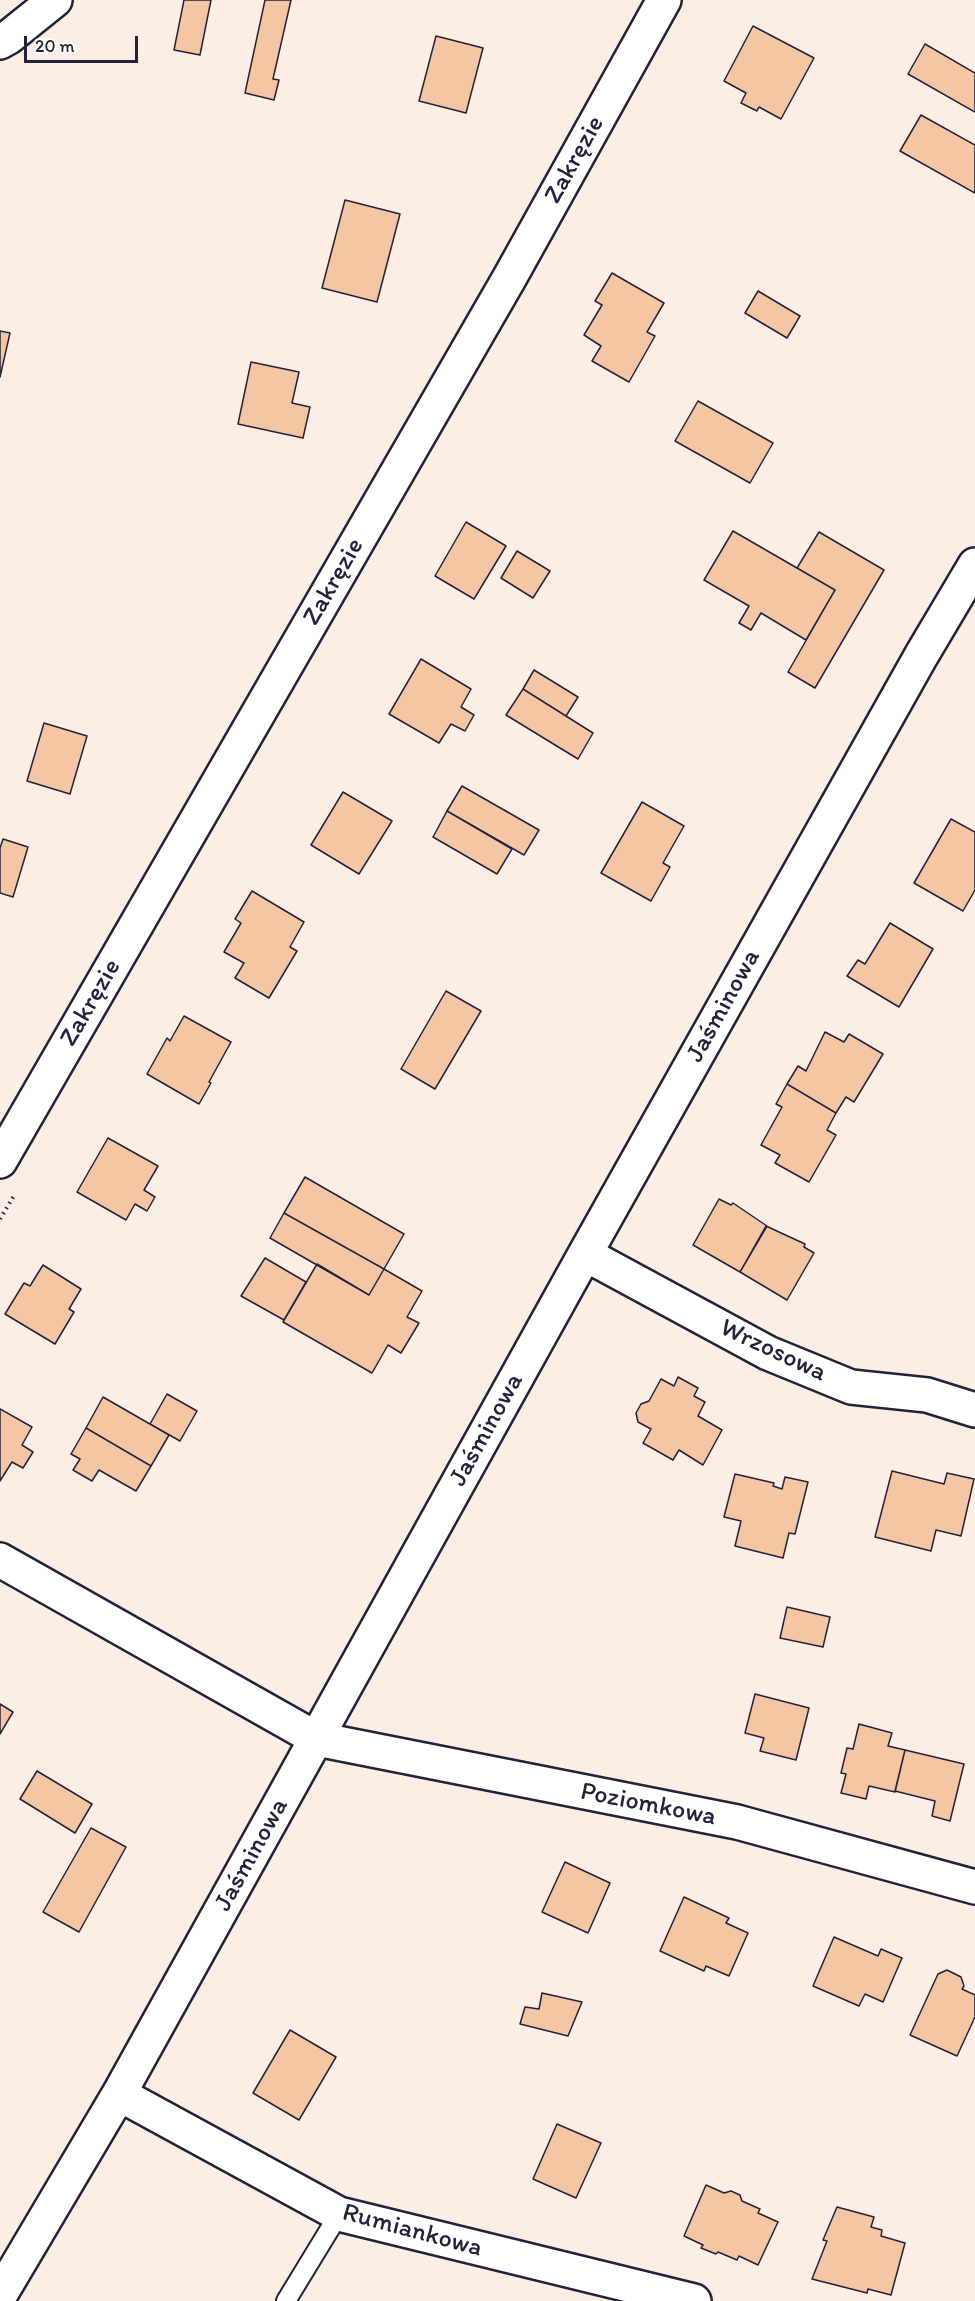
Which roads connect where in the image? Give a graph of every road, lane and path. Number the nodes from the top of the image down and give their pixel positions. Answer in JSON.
{"nodes":[{"id":1,"x":55,"y":0,"type":"edge"},
{"id":2,"x":664,"y":0,"type":"edge"},
{"id":3,"x":0,"y":42,"type":"edge"},
{"id":4,"x":975,"y":565,"type":"edge"},
{"id":5,"x":0,"y":1161,"type":"edge"},
{"id":6,"x":585,"y":1254,"type":"junction"},
{"id":7,"x":975,"y":1410,"type":"edge"},
{"id":8,"x":0,"y":1560,"type":"edge"},
{"id":9,"x":316,"y":1739,"type":"junction"},
{"id":10,"x":975,"y":1887,"type":"edge"},
{"id":11,"x":119,"y":2094,"type":"junction"},
{"id":12,"x":339,"y":2214,"type":"junction"},
{"id":13,"x":0,"y":2295,"type":"edge"},
{"id":14,"x":286,"y":2301,"type":"edge"},
{"id":15,"x":693,"y":2301,"type":"edge"}],
"edges":[{"from":1,"to":3,"type":"street"},
{"from":2,"to":5,"type":"street","name":"Zakręzie"},
{"from":4,"to":6,"type":"street","name":"Jaśminowa"},
{"from":6,"to":7,"type":"street","name":"Wrzosowa"},
{"from":6,"to":9,"type":"street","name":"Jaśminowa"},
{"from":8,"to":9,"type":"street","name":"Poziomkowa"},
{"from":9,"to":10,"type":"street","name":"Poziomkowa"},
{"from":9,"to":11,"type":"street","name":"Jaśminowa"},
{"from":11,"to":12,"type":"street","name":"Rumiankowa"},
{"from":11,"to":13,"type":"street","name":"Jaśminowa"},
{"from":12,"to":14,"type":"lane"},
{"from":12,"to":15,"type":"street","name":"Rumiankowa"}]}
